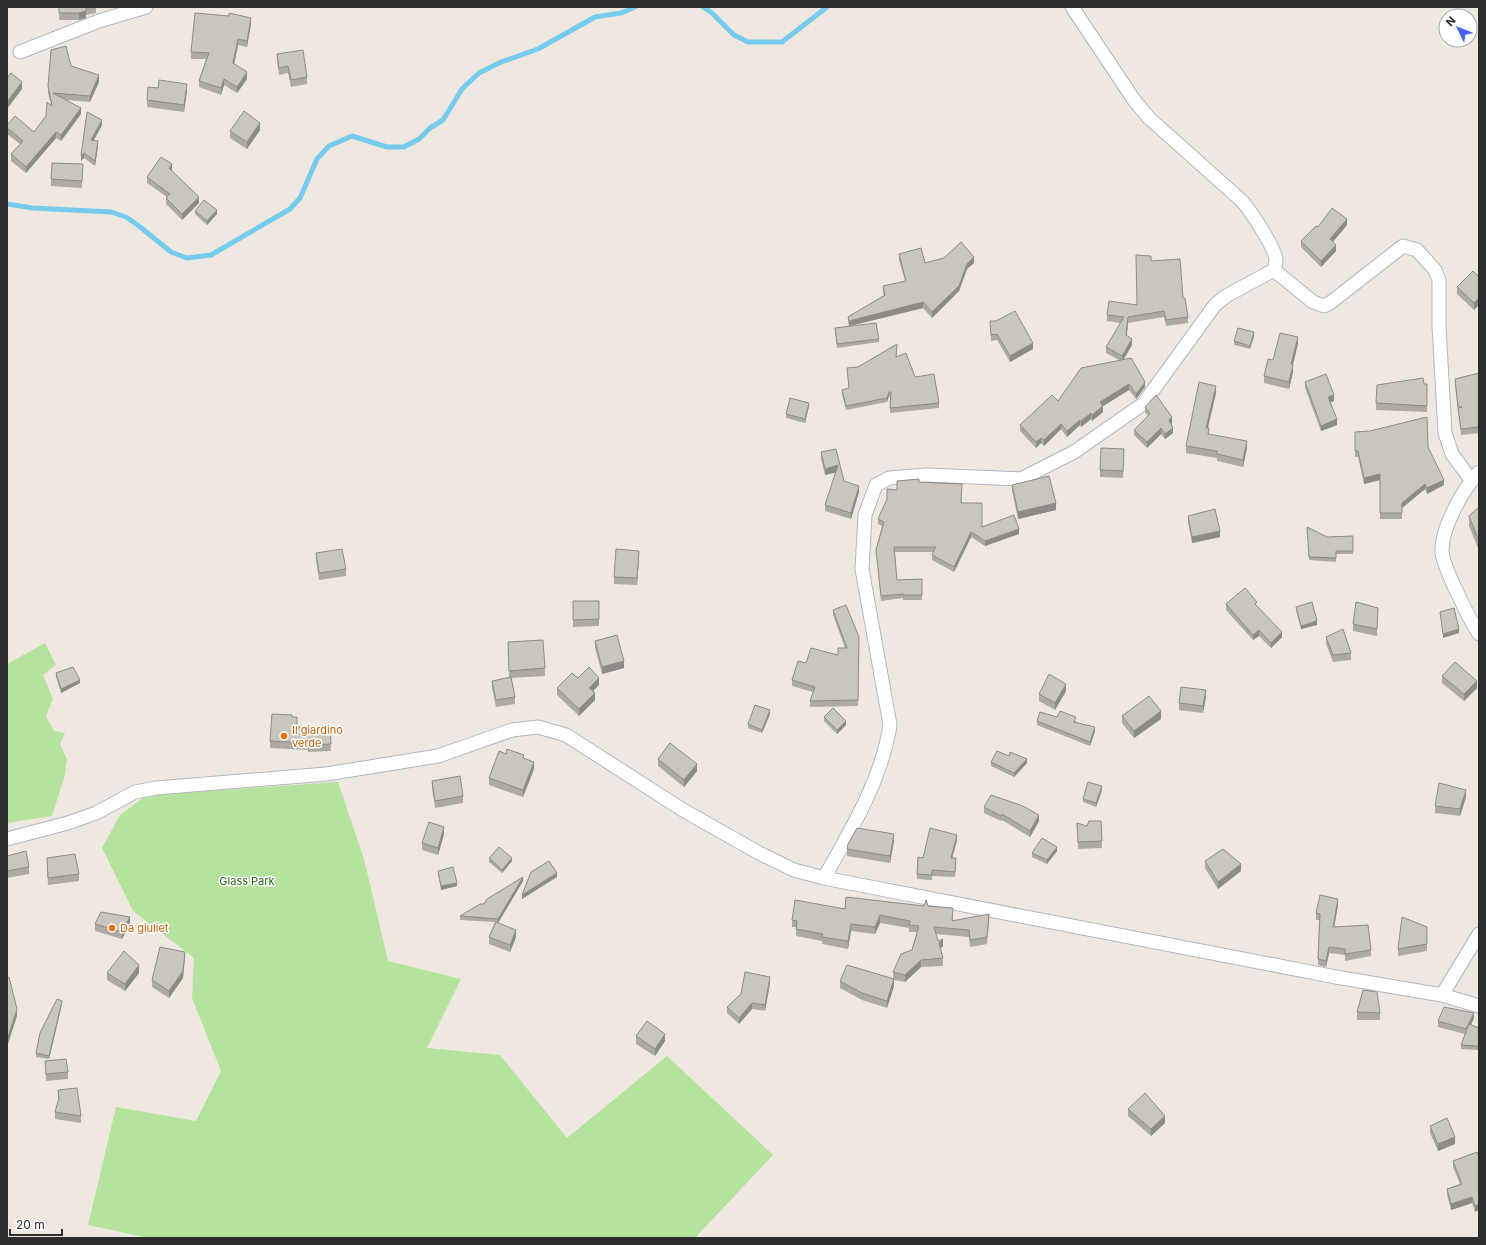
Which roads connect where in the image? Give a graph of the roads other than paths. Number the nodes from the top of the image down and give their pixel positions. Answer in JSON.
{"nodes":[{"id":1,"x":146,"y":7,"type":"edge"},
{"id":2,"x":1072,"y":7,"type":"edge"},
{"id":3,"x":20,"y":52,"type":"dead end"},
{"id":4,"x":1274,"y":270,"type":"junction"},
{"id":5,"x":1475,"y":476,"type":"edge"},
{"id":6,"x":1479,"y":634,"type":"edge"},
{"id":7,"x":7,"y":838,"type":"edge"},
{"id":8,"x":824,"y":878,"type":"junction"},
{"id":9,"x":1479,"y":934,"type":"edge"},
{"id":10,"x":1442,"y":995,"type":"junction"},
{"id":11,"x":1479,"y":1006,"type":"edge"}],
"edges":[{"from":1,"to":3,"type":"street"},
{"from":2,"to":4,"type":"street"},
{"from":4,"to":5,"type":"street"},
{"from":4,"to":8,"type":"street"},
{"from":5,"to":6,"type":"street"},
{"from":7,"to":8,"type":"street"},
{"from":8,"to":10,"type":"street"},
{"from":9,"to":10,"type":"street"},
{"from":10,"to":11,"type":"street"}]}
